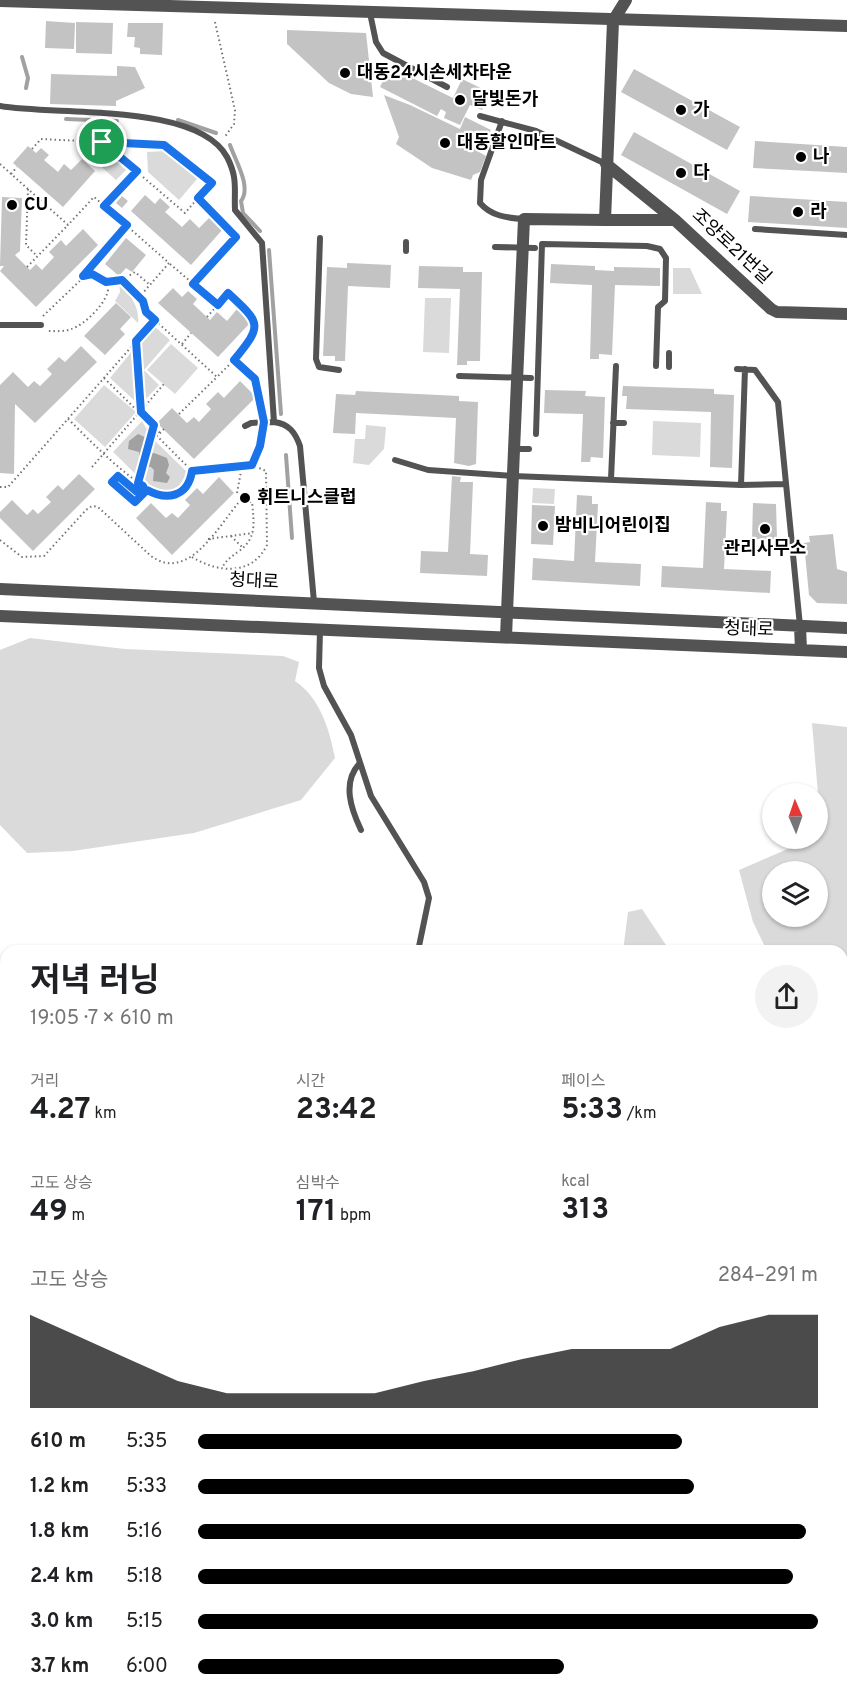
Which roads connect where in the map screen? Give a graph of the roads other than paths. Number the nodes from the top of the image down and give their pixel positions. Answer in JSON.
{"nodes":[{"id":1,"x":626,"y":0,"type":"edge"},
{"id":2,"x":0,"y":1,"type":"edge"},
{"id":3,"x":223,"y":4,"type":"edge"},
{"id":4,"x":258,"y":5,"type":"edge"},
{"id":5,"x":370,"y":13,"type":"junction"},
{"id":6,"x":613,"y":21,"type":"junction"},
{"id":7,"x":847,"y":26,"type":"edge"},
{"id":8,"x":447,"y":87,"type":"dead end"},
{"id":9,"x":0,"y":106,"type":"edge"},
{"id":10,"x":480,"y":116,"type":"dead end"},
{"id":11,"x":502,"y":121,"type":"junction"},
{"id":12,"x":606,"y":164,"type":"junction"},
{"id":13,"x":524,"y":219,"type":"junction"},
{"id":14,"x":605,"y":220,"type":"junction"},
{"id":15,"x":675,"y":220,"type":"junction"},
{"id":16,"x":755,"y":229,"type":"dead end"},
{"id":17,"x":847,"y":235,"type":"edge"},
{"id":18,"x":320,"y":237,"type":"dead end"},
{"id":19,"x":406,"y":242,"type":"dead end"},
{"id":20,"x":495,"y":247,"type":"dead end"},
{"id":21,"x":529,"y":248,"type":"junction"},
{"id":22,"x":406,"y":251,"type":"dead end"},
{"id":23,"x":847,"y":314,"type":"edge"},
{"id":24,"x":0,"y":324,"type":"edge"},
{"id":25,"x":40,"y":328,"type":"road end"},
{"id":26,"x":669,"y":353,"type":"dead end"},
{"id":27,"x":616,"y":366,"type":"dead end"},
{"id":28,"x":656,"y":366,"type":"dead end"},
{"id":29,"x":669,"y":367,"type":"dead end"},
{"id":30,"x":737,"y":369,"type":"dead end"},
{"id":31,"x":745,"y":369,"type":"junction"},
{"id":32,"x":339,"y":370,"type":"dead end"},
{"id":33,"x":459,"y":376,"type":"dead end"},
{"id":34,"x":517,"y":377,"type":"junction"},
{"id":35,"x":531,"y":378,"type":"dead end"},
{"id":36,"x":274,"y":422,"type":"junction"},
{"id":37,"x":613,"y":423,"type":"junction"},
{"id":38,"x":624,"y":423,"type":"dead end"},
{"id":39,"x":245,"y":426,"type":"dead end"},
{"id":40,"x":536,"y":434,"type":"dead end"},
{"id":41,"x":514,"y":449,"type":"junction"},
{"id":42,"x":529,"y":449,"type":"dead end"},
{"id":43,"x":395,"y":460,"type":"dead end"},
{"id":44,"x":513,"y":476,"type":"junction"},
{"id":45,"x":611,"y":480,"type":"junction"},
{"id":46,"x":786,"y":484,"type":"junction"},
{"id":47,"x":741,"y":485,"type":"junction"},
{"id":48,"x":0,"y":588,"type":"edge"},
{"id":49,"x":314,"y":602,"type":"junction"},
{"id":50,"x":507,"y":612,"type":"junction"},
{"id":51,"x":0,"y":616,"type":"edge"},
{"id":52,"x":800,"y":626,"type":"junction"},
{"id":53,"x":847,"y":628,"type":"edge"},
{"id":54,"x":320,"y":630,"type":"junction"},
{"id":55,"x":506,"y":637,"type":"junction"},
{"id":56,"x":801,"y":650,"type":"junction"},
{"id":57,"x":847,"y":652,"type":"edge"},
{"id":58,"x":359,"y":764,"type":"junction"},
{"id":59,"x":360,"y":830,"type":"dead end"},
{"id":60,"x":419,"y":945,"type":"edge"}],
"edges":[{"from":1,"to":6,"type":"street"},
{"from":2,"to":3,"type":"street"},
{"from":3,"to":4,"type":"street"},
{"from":4,"to":5,"type":"street"},
{"from":5,"to":6,"type":"street"},
{"from":5,"to":8,"type":"lane"},
{"from":6,"to":7,"type":"street"},
{"from":6,"to":12,"type":"street"},
{"from":9,"to":36,"type":"lane"},
{"from":10,"to":11,"type":"lane"},
{"from":11,"to":12,"type":"lane"},
{"from":11,"to":13,"type":"lane"},
{"from":12,"to":14,"type":"street"},
{"from":12,"to":15,"type":"street"},
{"from":13,"to":14,"type":"street","name":"조양로21번길"},
{"from":13,"to":21,"type":"street"},
{"from":14,"to":15,"type":"street","name":"조양로21번길"},
{"from":15,"to":23,"type":"street","name":"조양로21번길"},
{"from":16,"to":17,"type":"lane"},
{"from":18,"to":32,"type":"lane"},
{"from":19,"to":22,"type":"lane"},
{"from":20,"to":21,"type":"lane"},
{"from":21,"to":34,"type":"street"},
{"from":24,"to":25,"type":"lane"},
{"from":26,"to":29,"type":"lane"},
{"from":27,"to":37,"type":"lane"},
{"from":28,"to":40,"type":"lane"},
{"from":30,"to":31,"type":"lane"},
{"from":31,"to":46,"type":"lane"},
{"from":31,"to":47,"type":"lane"},
{"from":33,"to":34,"type":"lane"},
{"from":34,"to":35,"type":"lane"},
{"from":34,"to":41,"type":"street"},
{"from":36,"to":39,"type":"lane"},
{"from":36,"to":49,"type":"lane"},
{"from":37,"to":38,"type":"lane"},
{"from":37,"to":45,"type":"lane"},
{"from":41,"to":42,"type":"lane"},
{"from":41,"to":44,"type":"street"},
{"from":43,"to":44,"type":"lane"},
{"from":44,"to":45,"type":"lane"},
{"from":44,"to":50,"type":"street"},
{"from":45,"to":47,"type":"lane"},
{"from":46,"to":47,"type":"lane"},
{"from":46,"to":52,"type":"lane"},
{"from":48,"to":49,"type":"street","name":"청대로"},
{"from":49,"to":50,"type":"street","name":"청대로"},
{"from":50,"to":52,"type":"street","name":"청대로"},
{"from":50,"to":55,"type":"street"},
{"from":51,"to":54,"type":"street","name":"청대로"},
{"from":52,"to":53,"type":"street","name":"청대로"},
{"from":52,"to":56,"type":"street"},
{"from":54,"to":55,"type":"street","name":"청대로"},
{"from":54,"to":58,"type":"lane"},
{"from":55,"to":56,"type":"street","name":"청대로"},
{"from":56,"to":57,"type":"street","name":"청대로"},
{"from":58,"to":59,"type":"lane"},
{"from":58,"to":60,"type":"lane"}]}
